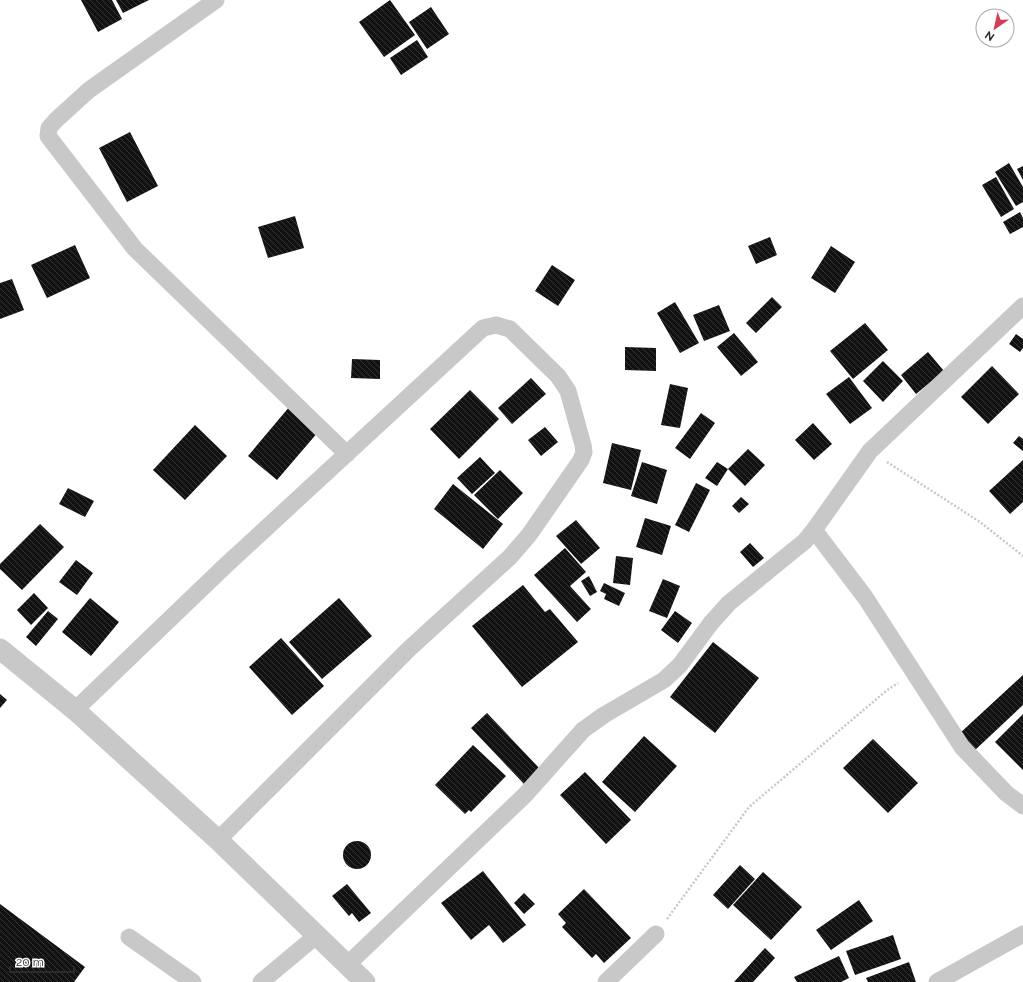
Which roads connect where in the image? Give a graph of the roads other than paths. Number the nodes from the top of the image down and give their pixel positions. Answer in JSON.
{"nodes":[{"id":1,"x":216,"y":0,"type":"edge"},
{"id":2,"x":1023,"y":306,"type":"edge"},
{"id":3,"x":347,"y":454,"type":"junction"},
{"id":4,"x":814,"y":530,"type":"junction"},
{"id":5,"x":0,"y":648,"type":"edge"},
{"id":6,"x":75,"y":710,"type":"junction"},
{"id":7,"x":1023,"y":806,"type":"edge"},
{"id":8,"x":218,"y":840,"type":"junction"},
{"id":9,"x":656,"y":934,"type":"road end"},
{"id":10,"x":1023,"y":934,"type":"edge"},
{"id":11,"x":316,"y":936,"type":"junction"},
{"id":12,"x":129,"y":937,"type":"dead end"},
{"id":13,"x":346,"y":965,"type":"junction"},
{"id":14,"x":193,"y":982,"type":"edge"},
{"id":15,"x":261,"y":982,"type":"edge"},
{"id":16,"x":366,"y":982,"type":"edge"},
{"id":17,"x":606,"y":982,"type":"edge"},
{"id":18,"x":937,"y":982,"type":"edge"}],
"edges":[{"from":1,"to":3,"type":"street"},
{"from":2,"to":4,"type":"street"},
{"from":3,"to":6,"type":"street"},
{"from":3,"to":8,"type":"street"},
{"from":4,"to":7,"type":"street"},
{"from":4,"to":13,"type":"street"},
{"from":5,"to":6,"type":"street"},
{"from":6,"to":8,"type":"street"},
{"from":8,"to":11,"type":"street"},
{"from":9,"to":17,"type":"street"},
{"from":10,"to":18,"type":"street"},
{"from":11,"to":13,"type":"street"},
{"from":11,"to":15,"type":"street"},
{"from":12,"to":14,"type":"street"},
{"from":13,"to":16,"type":"street"}]}
